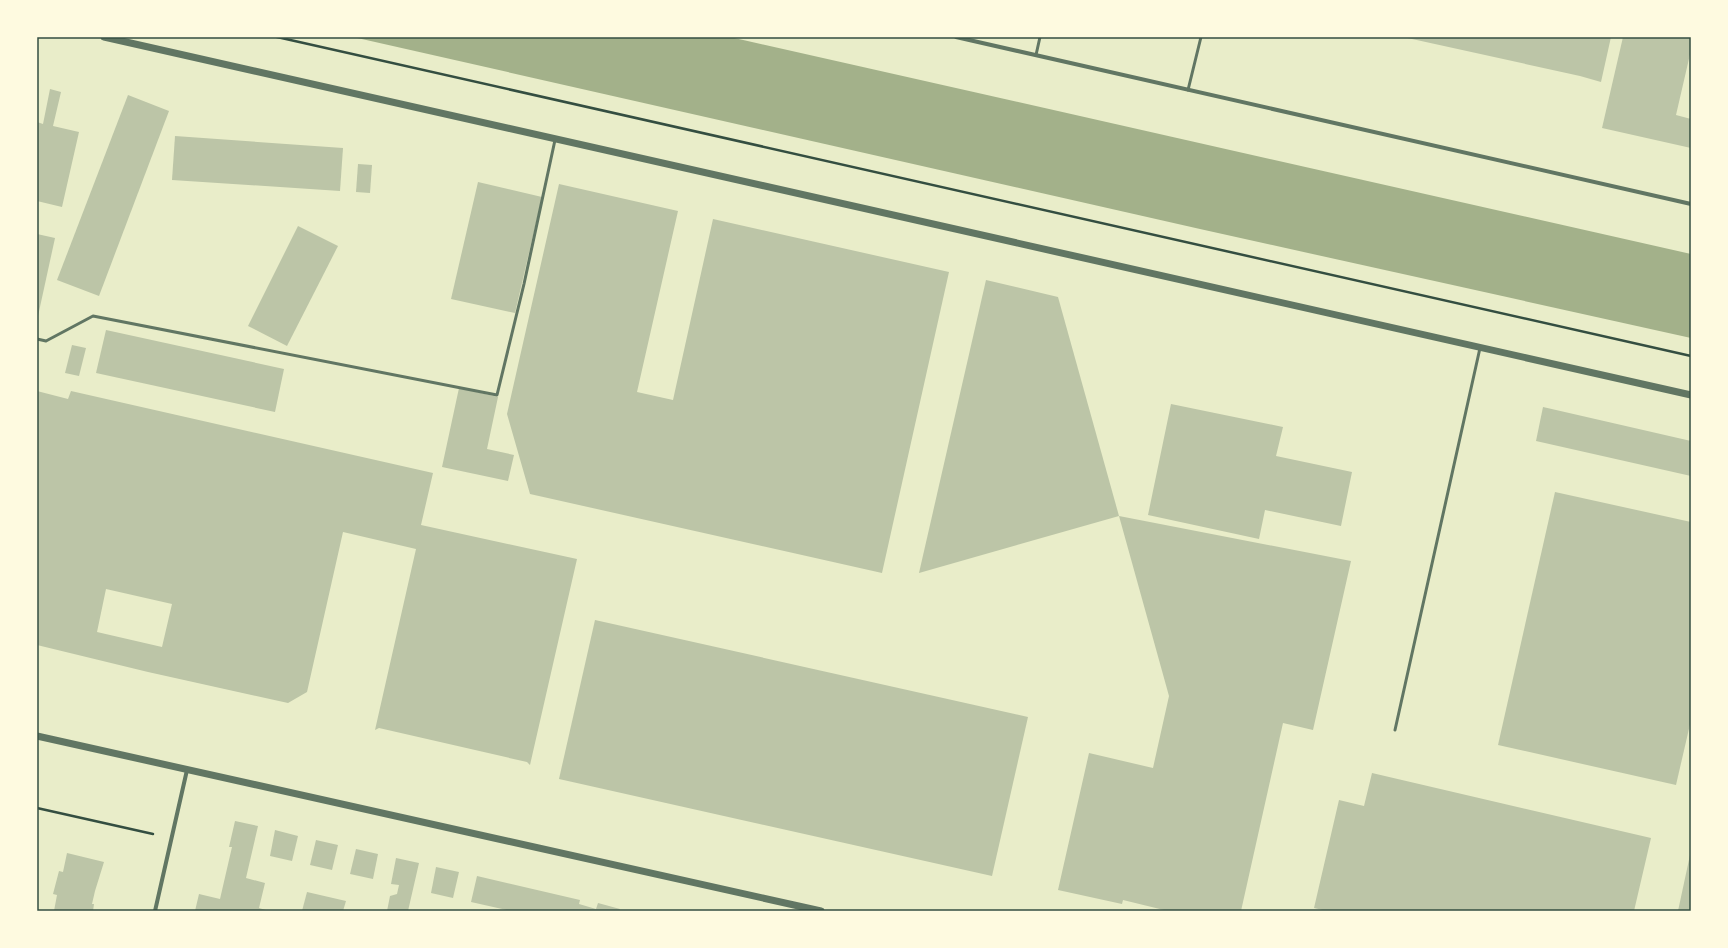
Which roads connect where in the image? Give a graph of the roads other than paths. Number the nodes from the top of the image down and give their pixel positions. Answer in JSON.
{"nodes":[{"id":1,"x":104,"y":37,"type":"edge"},
{"id":2,"x":956,"y":37,"type":"edge"},
{"id":3,"x":1040,"y":37,"type":"edge"},
{"id":4,"x":1200,"y":37,"type":"edge"},
{"id":5,"x":1036,"y":55,"type":"junction"},
{"id":6,"x":1188,"y":90,"type":"junction"},
{"id":7,"x":556,"y":140,"type":"junction"},
{"id":8,"x":1691,"y":204,"type":"edge"},
{"id":9,"x":37,"y":339,"type":"edge"},
{"id":10,"x":1480,"y":348,"type":"junction"},
{"id":11,"x":1691,"y":395,"type":"edge"},
{"id":12,"x":1395,"y":730,"type":"dead end"},
{"id":13,"x":37,"y":736,"type":"edge"},
{"id":14,"x":187,"y":770,"type":"junction"},
{"id":15,"x":155,"y":911,"type":"edge"},
{"id":16,"x":821,"y":911,"type":"edge"}],
"edges":[{"from":1,"to":7,"type":"street"},
{"from":2,"to":5,"type":"street"},
{"from":3,"to":5,"type":"lane"},
{"from":4,"to":6,"type":"lane"},
{"from":5,"to":6,"type":"street"},
{"from":6,"to":8,"type":"street"},
{"from":7,"to":9,"type":"lane"},
{"from":7,"to":10,"type":"street"},
{"from":10,"to":11,"type":"street"},
{"from":10,"to":12,"type":"lane"},
{"from":13,"to":14,"type":"street"},
{"from":14,"to":15,"type":"street"},
{"from":14,"to":16,"type":"street"}]}
